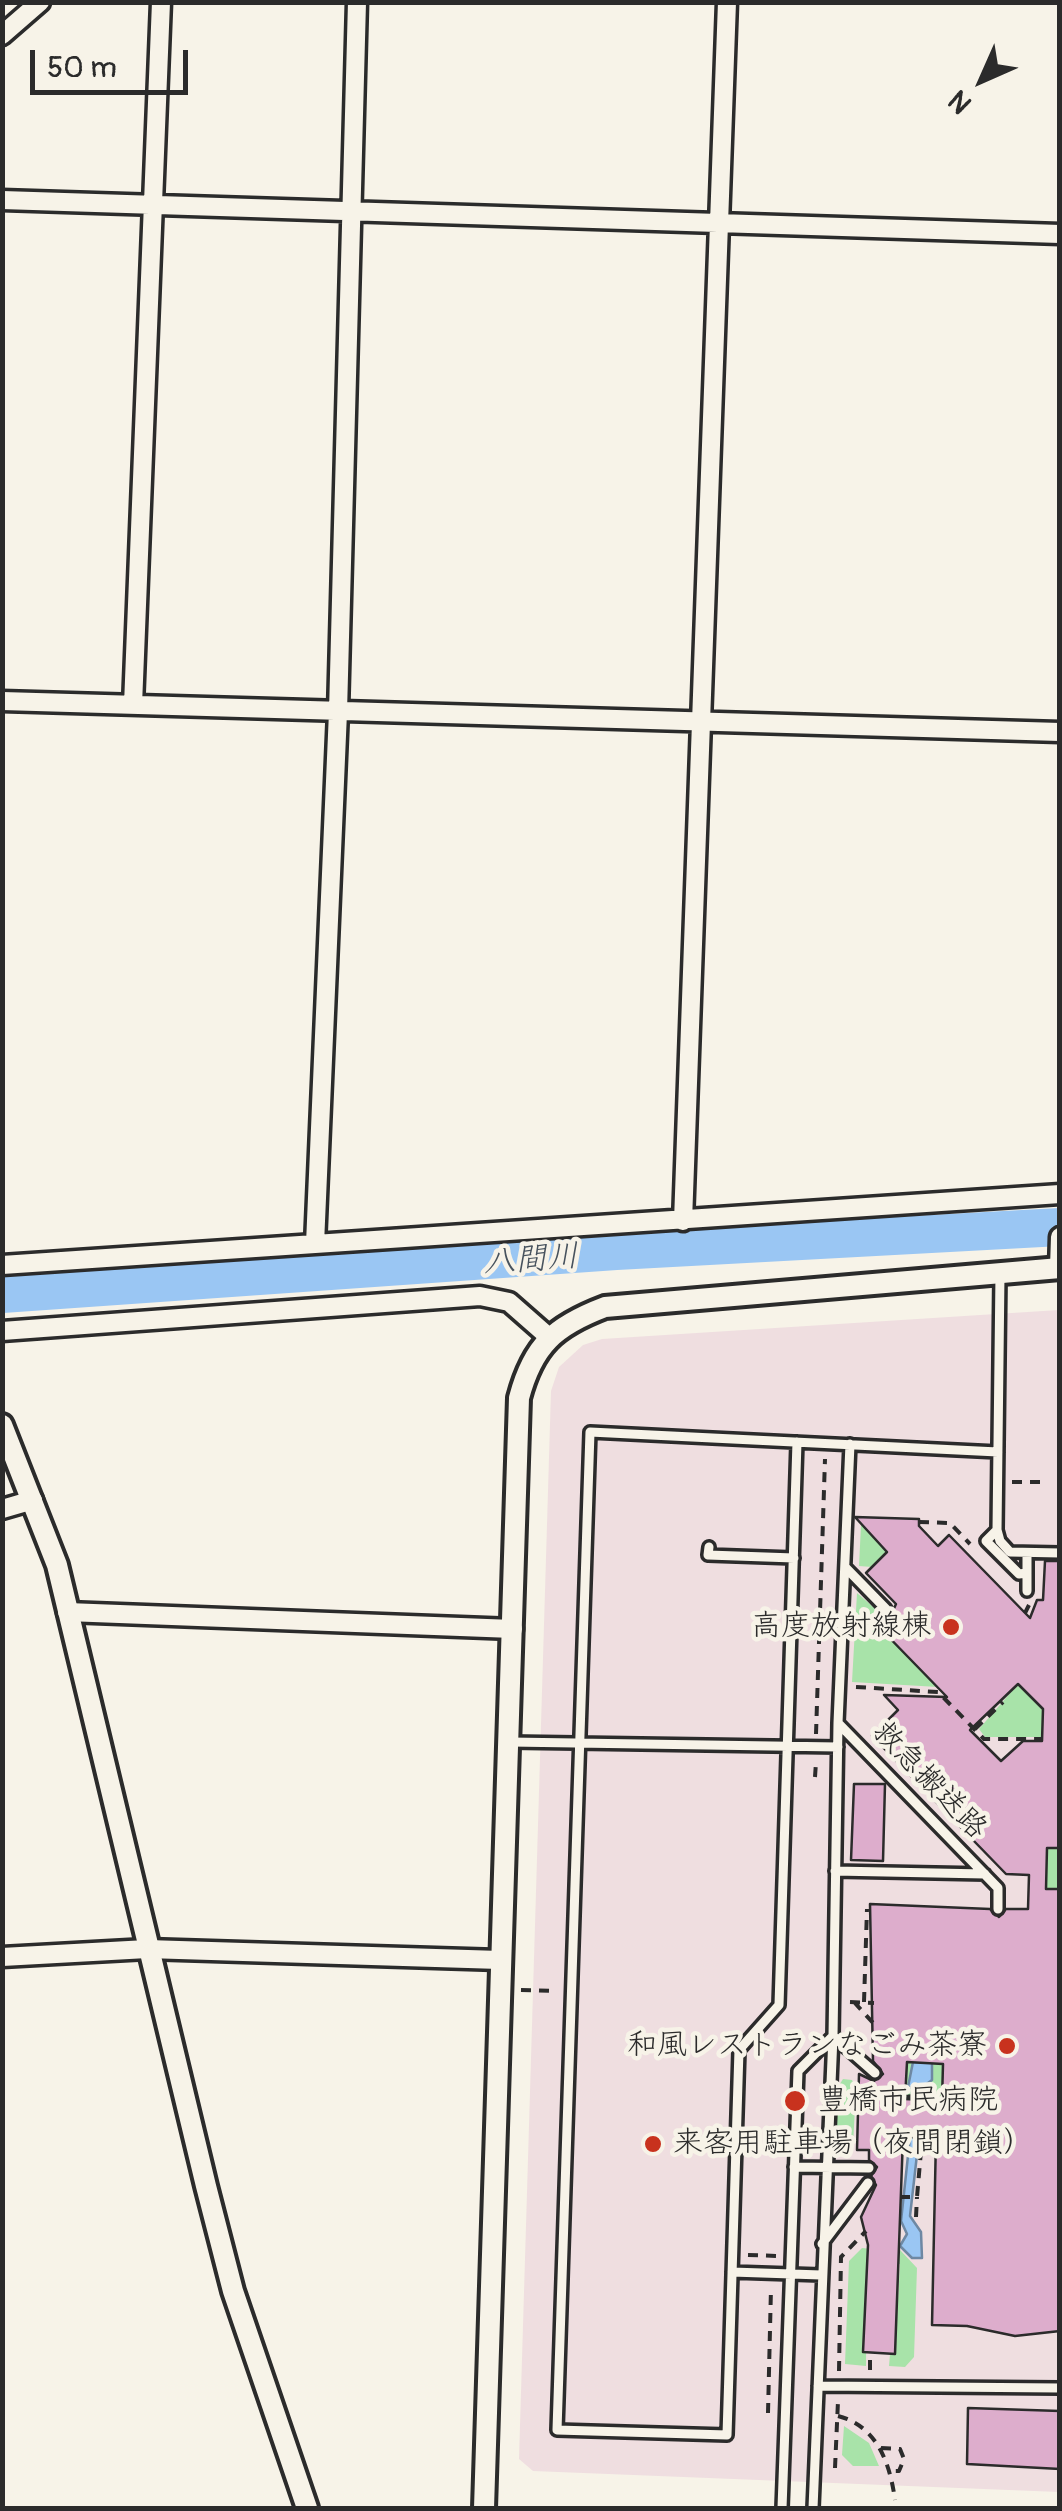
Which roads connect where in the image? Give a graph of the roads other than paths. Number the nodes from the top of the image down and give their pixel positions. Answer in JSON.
{"nodes":[{"id":1,"x":40,"y":2,"type":"edge"},
{"id":2,"x":160,"y":2,"type":"edge"},
{"id":3,"x":357,"y":2,"type":"edge"},
{"id":4,"x":727,"y":2,"type":"edge"},
{"id":5,"x":2,"y":35,"type":"edge"},
{"id":6,"x":2,"y":200,"type":"edge"},
{"id":7,"x":154,"y":204,"type":"junction"},
{"id":8,"x":353,"y":211,"type":"junction"},
{"id":9,"x":722,"y":223,"type":"junction"},
{"id":10,"x":1060,"y":234,"type":"edge"},
{"id":11,"x":2,"y":701,"type":"edge"},
{"id":12,"x":133,"y":705,"type":"junction"},
{"id":13,"x":338,"y":712,"type":"junction"},
{"id":14,"x":702,"y":724,"type":"junction"},
{"id":15,"x":1060,"y":732,"type":"edge"},
{"id":16,"x":1060,"y":1194,"type":"edge"},
{"id":17,"x":683,"y":1221,"type":"junction"},
{"id":18,"x":1060,"y":1236,"type":"edge"},
{"id":19,"x":314,"y":1244,"type":"junction"},
{"id":20,"x":1059,"y":1254,"type":"edge"},
{"id":21,"x":2,"y":1265,"type":"edge"},
{"id":22,"x":1059,"y":1268,"type":"edge"},
{"id":23,"x":1000,"y":1274,"type":"junction"},
{"id":24,"x":2,"y":1332,"type":"edge"},
{"id":25,"x":550,"y":1338,"type":"junction"},
{"id":26,"x":2,"y":1426,"type":"edge"},
{"id":27,"x":797,"y":1442,"type":"junction"},
{"id":28,"x":850,"y":1444,"type":"junction"},
{"id":29,"x":998,"y":1452,"type":"junction"},
{"id":30,"x":33,"y":1500,"type":"junction"},
{"id":31,"x":2,"y":1509,"type":"edge"},
{"id":32,"x":997,"y":1530,"type":"junction"},
{"id":33,"x":708,"y":1547,"type":"dead end"},
{"id":34,"x":1027,"y":1553,"type":"junction"},
{"id":35,"x":1060,"y":1553,"type":"edge"},
{"id":36,"x":794,"y":1558,"type":"junction"},
{"id":37,"x":846,"y":1568,"type":"junction"},
{"id":38,"x":1027,"y":1573,"type":"junction"},
{"id":39,"x":1027,"y":1591,"type":"dead end"},
{"id":40,"x":886,"y":1609,"type":"dead end"},
{"id":41,"x":68,"y":1612,"type":"junction"},
{"id":42,"x":513,"y":1629,"type":"junction"},
{"id":43,"x":838,"y":1723,"type":"junction"},
{"id":44,"x":510,"y":1742,"type":"junction"},
{"id":45,"x":581,"y":1744,"type":"junction"},
{"id":46,"x":788,"y":1746,"type":"junction"},
{"id":47,"x":838,"y":1747,"type":"junction"},
{"id":48,"x":835,"y":1871,"type":"junction"},
{"id":49,"x":985,"y":1874,"type":"junction"},
{"id":50,"x":998,"y":1909,"type":"dead end"},
{"id":51,"x":147,"y":1949,"type":"junction"},
{"id":52,"x":2,"y":1957,"type":"edge"},
{"id":53,"x":500,"y":1960,"type":"junction"},
{"id":54,"x":833,"y":2036,"type":"junction"},
{"id":55,"x":874,"y":2073,"type":"dead end"},
{"id":56,"x":794,"y":2167,"type":"junction"},
{"id":57,"x":826,"y":2168,"type":"junction"},
{"id":58,"x":869,"y":2168,"type":"dead end"},
{"id":59,"x":868,"y":2183,"type":"dead end"},
{"id":60,"x":822,"y":2244,"type":"junction"},
{"id":61,"x":732,"y":2272,"type":"junction"},
{"id":62,"x":790,"y":2274,"type":"junction"},
{"id":63,"x":821,"y":2275,"type":"junction"},
{"id":64,"x":818,"y":2386,"type":"junction"},
{"id":65,"x":1060,"y":2388,"type":"edge"},
{"id":66,"x":307,"y":2508,"type":"edge"},
{"id":67,"x":484,"y":2508,"type":"edge"},
{"id":68,"x":782,"y":2508,"type":"edge"},
{"id":69,"x":813,"y":2508,"type":"edge"}],
"edges":[{"from":1,"to":5,"type":"street"},
{"from":2,"to":7,"type":"street"},
{"from":3,"to":8,"type":"street"},
{"from":4,"to":9,"type":"street"},
{"from":6,"to":7,"type":"street"},
{"from":7,"to":8,"type":"street"},
{"from":7,"to":12,"type":"street"},
{"from":8,"to":9,"type":"street"},
{"from":8,"to":13,"type":"street"},
{"from":9,"to":10,"type":"street"},
{"from":9,"to":14,"type":"street"},
{"from":11,"to":12,"type":"street"},
{"from":12,"to":13,"type":"street"},
{"from":13,"to":14,"type":"street"},
{"from":13,"to":19,"type":"street"},
{"from":14,"to":15,"type":"street"},
{"from":14,"to":17,"type":"street"},
{"from":16,"to":17,"type":"street"},
{"from":17,"to":19,"type":"street"},
{"from":18,"to":20,"type":"street"},
{"from":19,"to":21,"type":"street"},
{"from":20,"to":22,"type":"street"},
{"from":22,"to":23,"type":"street"},
{"from":23,"to":25,"type":"street"},
{"from":23,"to":29,"type":"lane"},
{"from":24,"to":25,"type":"street"},
{"from":25,"to":42,"type":"street"},
{"from":26,"to":30,"type":"street"},
{"from":27,"to":28,"type":"lane"},
{"from":27,"to":36,"type":"lane"},
{"from":27,"to":45,"type":"lane"},
{"from":28,"to":29,"type":"lane"},
{"from":28,"to":37,"type":"lane"},
{"from":29,"to":32,"type":"lane"},
{"from":30,"to":31,"type":"street"},
{"from":30,"to":41,"type":"street"},
{"from":32,"to":34,"type":"lane"},
{"from":32,"to":38,"type":"lane"},
{"from":33,"to":36,"type":"lane"},
{"from":34,"to":35,"type":"lane"},
{"from":34,"to":38,"type":"lane"},
{"from":36,"to":46,"type":"lane"},
{"from":37,"to":40,"type":"lane"},
{"from":37,"to":43,"type":"lane"},
{"from":38,"to":39,"type":"lane"},
{"from":41,"to":42,"type":"street"},
{"from":41,"to":51,"type":"street"},
{"from":42,"to":44,"type":"street"},
{"from":43,"to":47,"type":"lane"},
{"from":43,"to":49,"type":"lane","name":"救急搬送路"},
{"from":44,"to":45,"type":"lane"},
{"from":44,"to":53,"type":"street"},
{"from":45,"to":46,"type":"lane"},
{"from":45,"to":61,"type":"lane"},
{"from":46,"to":47,"type":"lane"},
{"from":46,"to":61,"type":"lane"},
{"from":47,"to":48,"type":"lane"},
{"from":48,"to":49,"type":"lane","name":"救急搬送路"},
{"from":48,"to":54,"type":"lane"},
{"from":49,"to":50,"type":"lane","name":"救急搬送路"},
{"from":51,"to":52,"type":"street"},
{"from":51,"to":53,"type":"street"},
{"from":51,"to":66,"type":"street"},
{"from":53,"to":67,"type":"street"},
{"from":54,"to":55,"type":"lane"},
{"from":54,"to":56,"type":"lane"},
{"from":54,"to":57,"type":"lane"},
{"from":56,"to":57,"type":"lane"},
{"from":56,"to":62,"type":"lane"},
{"from":57,"to":58,"type":"lane"},
{"from":57,"to":60,"type":"lane"},
{"from":59,"to":60,"type":"lane"},
{"from":60,"to":63,"type":"lane"},
{"from":61,"to":62,"type":"lane"},
{"from":62,"to":63,"type":"lane"},
{"from":62,"to":68,"type":"lane"},
{"from":63,"to":64,"type":"lane"},
{"from":64,"to":65,"type":"lane"},
{"from":64,"to":69,"type":"lane"}]}
